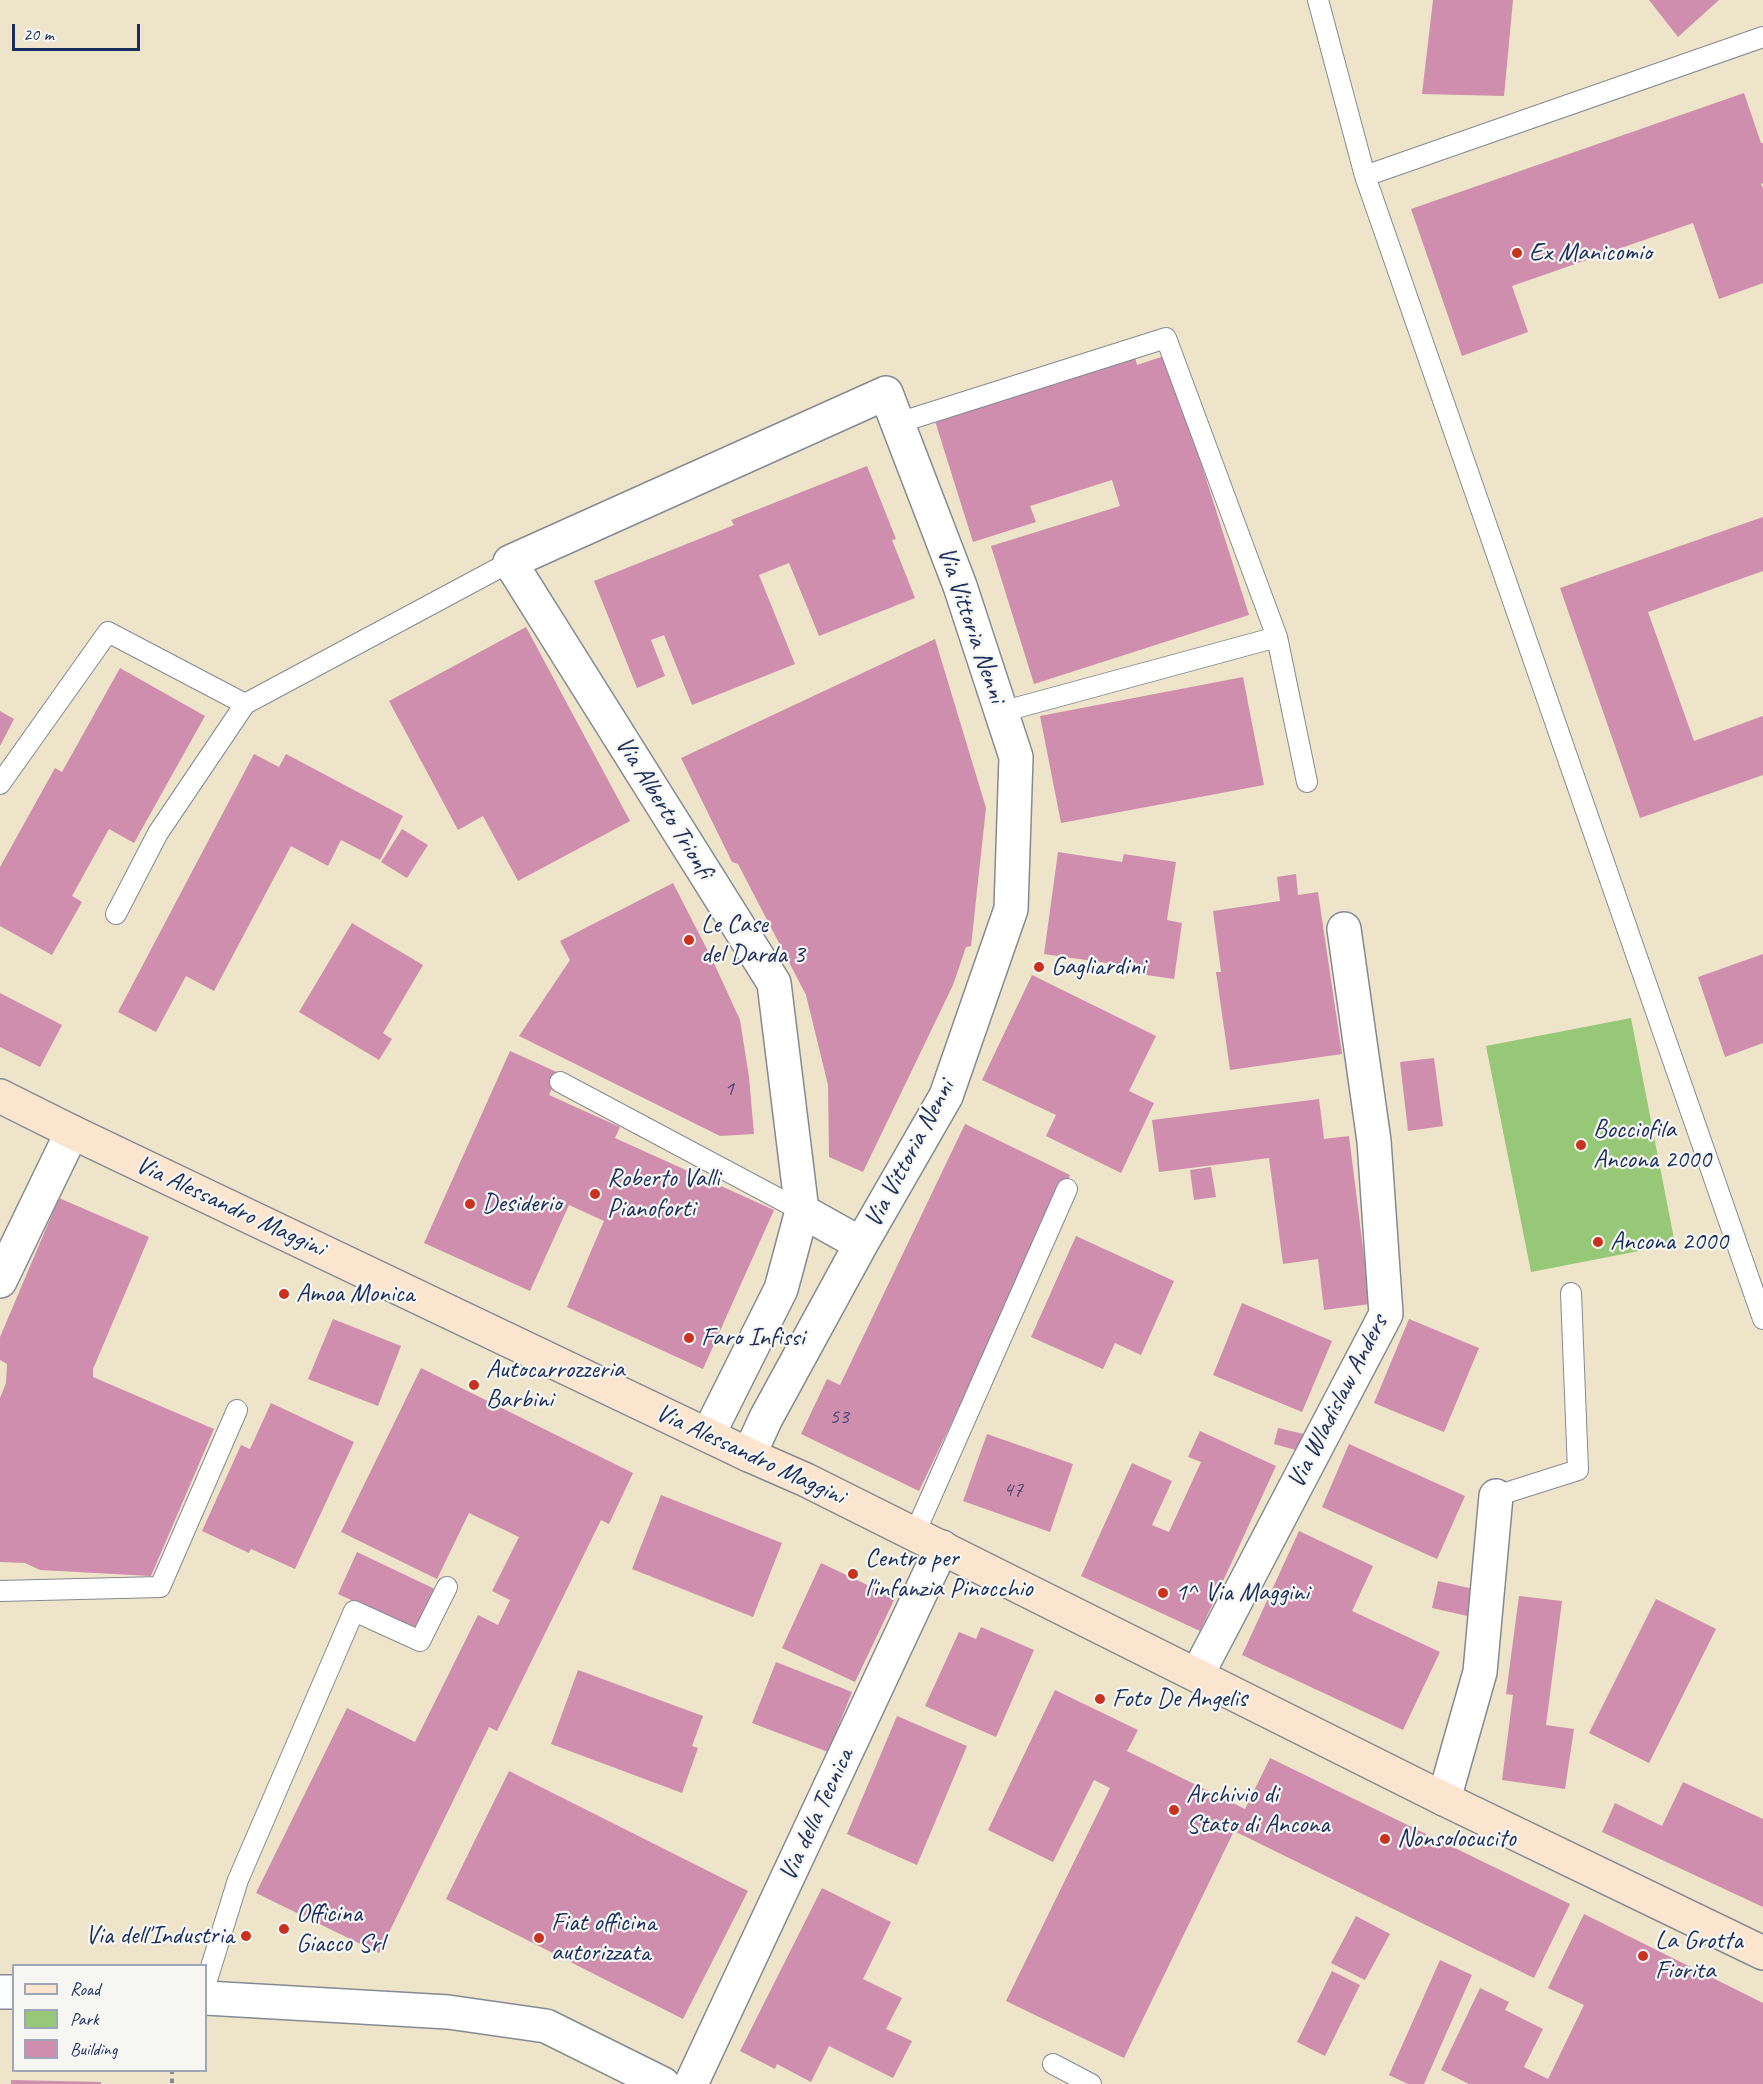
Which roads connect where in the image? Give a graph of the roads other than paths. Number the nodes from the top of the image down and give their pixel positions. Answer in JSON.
{"nodes":[{"id":1,"x":1318,"y":0,"type":"edge"},
{"id":2,"x":1763,"y":38,"type":"edge"},
{"id":3,"x":1365,"y":176,"type":"junction"},
{"id":4,"x":898,"y":423,"type":"junction"},
{"id":5,"x":510,"y":561,"type":"junction"},
{"id":6,"x":1277,"y":637,"type":"junction"},
{"id":7,"x":245,"y":704,"type":"junction"},
{"id":8,"x":1001,"y":712,"type":"junction"},
{"id":9,"x":1307,"y":782,"type":"dead end"},
{"id":10,"x":0,"y":784,"type":"edge"},
{"id":11,"x":116,"y":914,"type":"dead end"},
{"id":12,"x":1344,"y":929,"type":"dead end"},
{"id":13,"x":560,"y":1082,"type":"dead end"},
{"id":14,"x":0,"y":1096,"type":"edge"},
{"id":15,"x":72,"y":1132,"type":"junction"},
{"id":16,"x":1067,"y":1189,"type":"dead end"},
{"id":17,"x":802,"y":1211,"type":"junction"},
{"id":18,"x":861,"y":1244,"type":"junction"},
{"id":19,"x":0,"y":1281,"type":"edge"},
{"id":20,"x":1571,"y":1293,"type":"dead end"},
{"id":21,"x":1763,"y":1319,"type":"edge"},
{"id":22,"x":237,"y":1410,"type":"dead end"},
{"id":23,"x":708,"y":1435,"type":"junction"},
{"id":24,"x":748,"y":1455,"type":"junction"},
{"id":25,"x":1496,"y":1496,"type":"joint"},
{"id":26,"x":928,"y":1541,"type":"junction"},
{"id":27,"x":447,"y":1587,"type":"dead end"},
{"id":28,"x":0,"y":1591,"type":"edge"},
{"id":29,"x":1197,"y":1675,"type":"junction"},
{"id":30,"x":1444,"y":1799,"type":"junction"},
{"id":31,"x":1763,"y":1953,"type":"edge"},
{"id":32,"x":207,"y":1980,"type":"edge"},
{"id":33,"x":207,"y":1998,"type":"edge"},
{"id":34,"x":1053,"y":2064,"type":"dead end"},
{"id":35,"x":663,"y":2084,"type":"edge"},
{"id":36,"x":691,"y":2084,"type":"edge"},
{"id":37,"x":1091,"y":2084,"type":"edge"}],
"edges":[{"from":1,"to":3,"type":"lane"},
{"from":2,"to":3,"type":"lane"},
{"from":3,"to":21,"type":"lane"},
{"from":4,"to":5,"type":"street","name":"Via Vittoria Nenni"},
{"from":4,"to":6,"type":"lane"},
{"from":4,"to":8,"type":"street","name":"Via Vittoria Nenni"},
{"from":5,"to":7,"type":"lane"},
{"from":5,"to":17,"type":"street","name":"Via Alberto Trionfi"},
{"from":6,"to":8,"type":"lane"},
{"from":6,"to":9,"type":"lane"},
{"from":7,"to":10,"type":"lane"},
{"from":7,"to":11,"type":"lane"},
{"from":8,"to":18,"type":"street","name":"Via Vittoria Nenni"},
{"from":12,"to":29,"type":"street","name":"Via Wladislaw Anders"},
{"from":13,"to":17,"type":"lane"},
{"from":14,"to":15,"type":"main road","name":"Via Alessandro Maggini"},
{"from":15,"to":19,"type":"street"},
{"from":15,"to":23,"type":"main road","name":"Via Alessandro Maggini"},
{"from":16,"to":26,"type":"lane"},
{"from":17,"to":18,"type":"street","name":"Via Vittoria Nenni"},
{"from":17,"to":23,"type":"street"},
{"from":18,"to":24,"type":"street","name":"Via Vittoria Nenni"},
{"from":20,"to":25,"type":"lane"},
{"from":22,"to":28,"type":"lane"},
{"from":23,"to":24,"type":"main road","name":"Via Alessandro Maggini"},
{"from":24,"to":26,"type":"main road","name":"Via Alessandro Maggini"},
{"from":25,"to":30,"type":"street"},
{"from":26,"to":29,"type":"main road","name":"Via Alessandro Maggini"},
{"from":26,"to":36,"type":"street","name":"Via della Tecnica"},
{"from":27,"to":32,"type":"lane"},
{"from":29,"to":30,"type":"main road","name":"Via Alessandro Maggini"},
{"from":30,"to":31,"type":"main road","name":"Via Alessandro Maggini"},
{"from":33,"to":35,"type":"street"},
{"from":34,"to":37,"type":"lane"}]}
